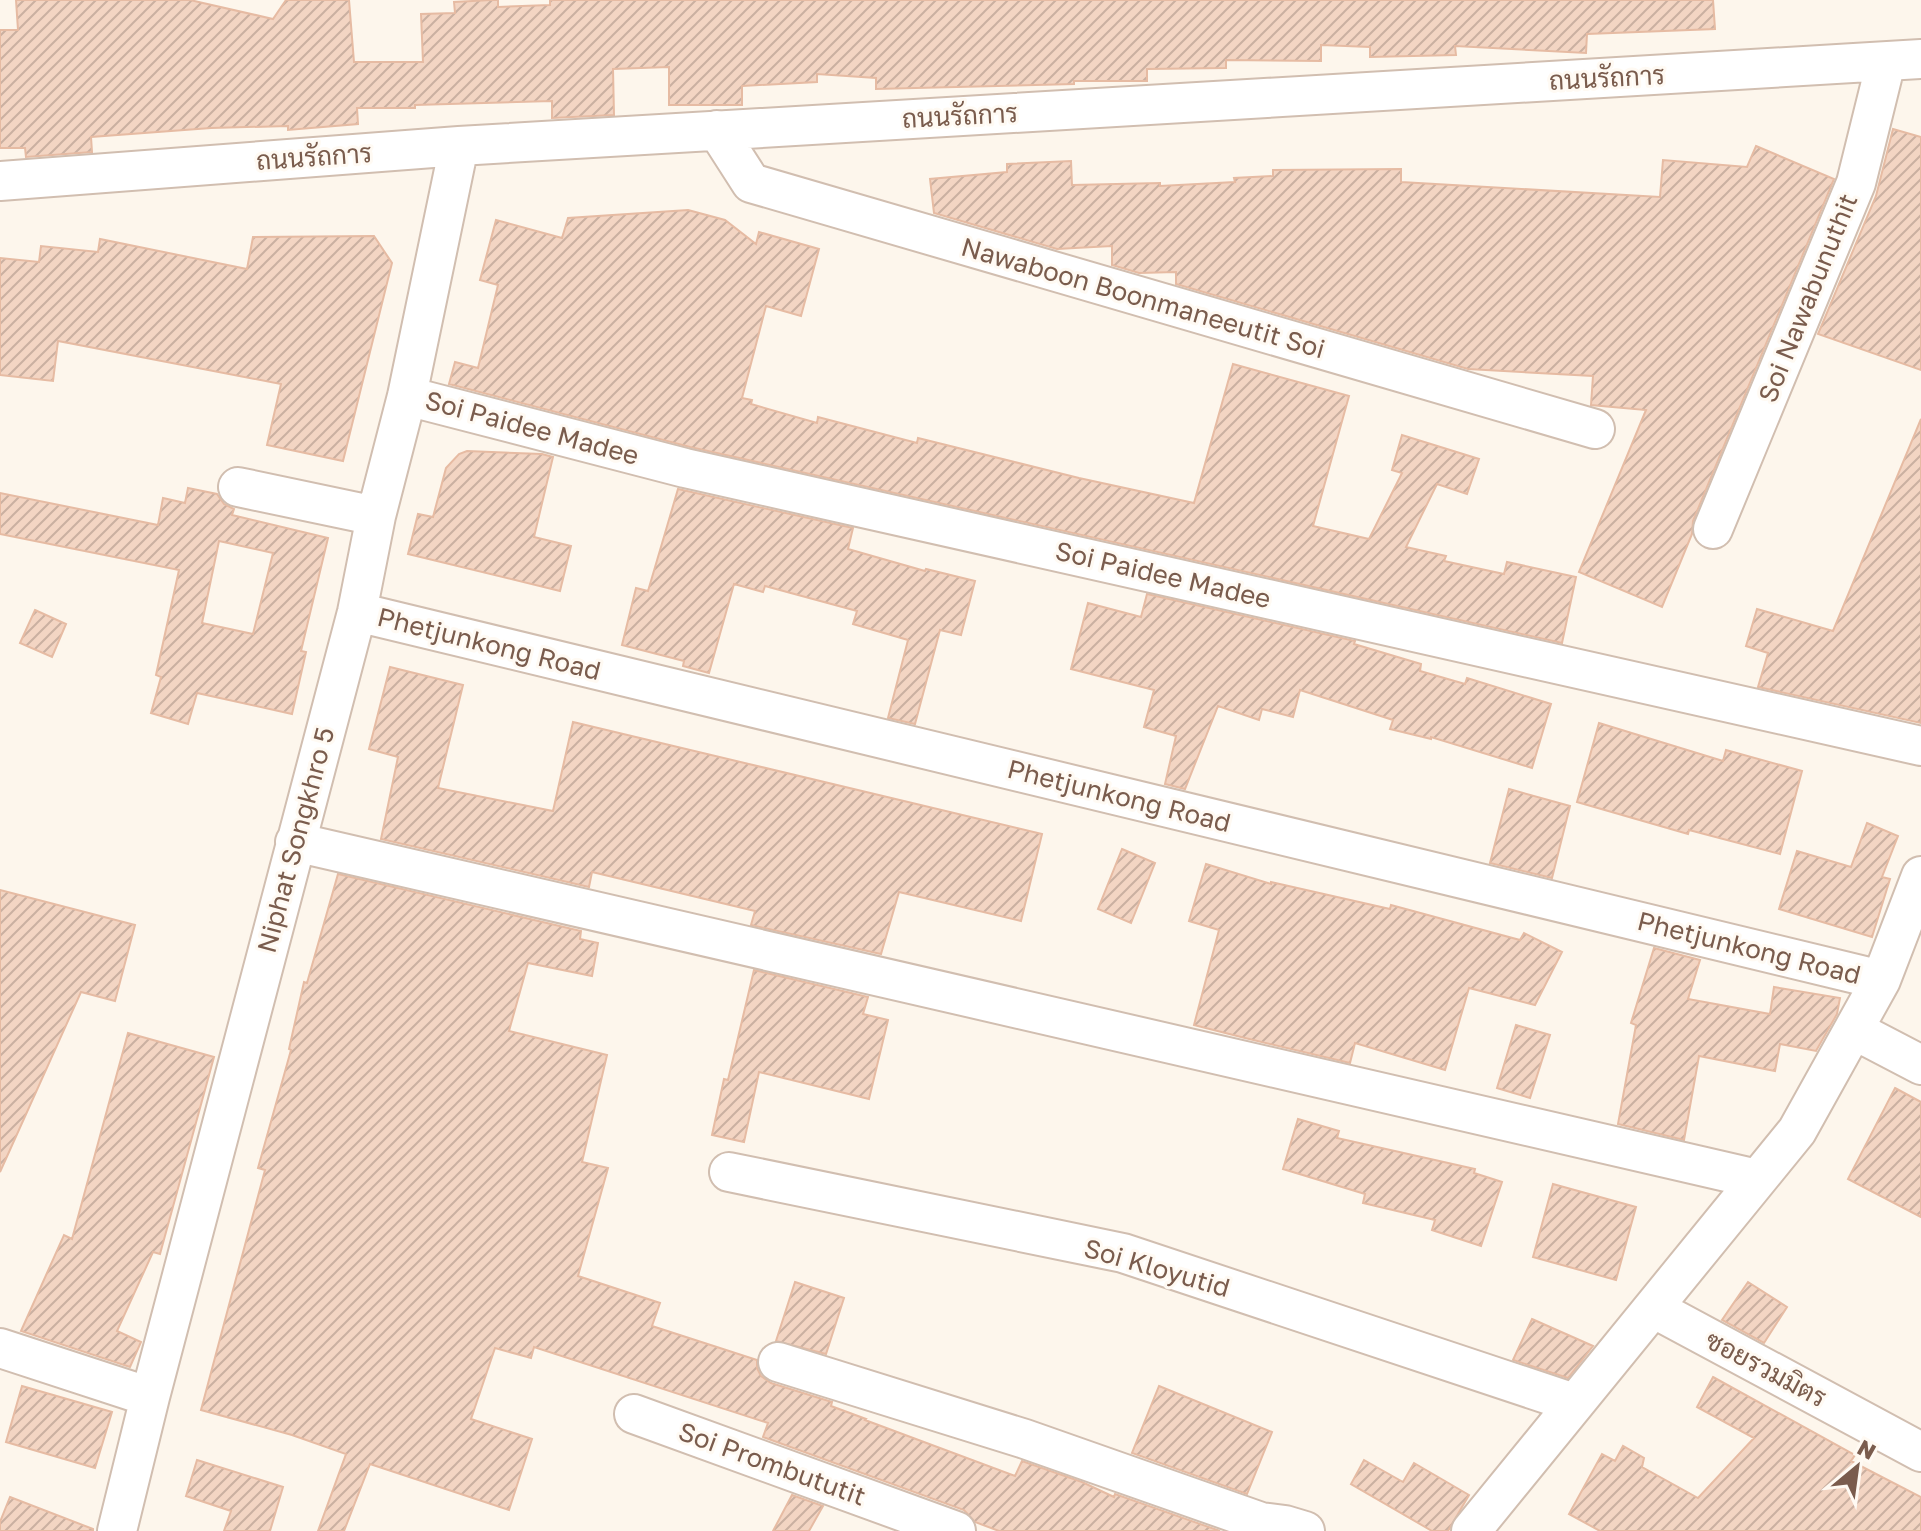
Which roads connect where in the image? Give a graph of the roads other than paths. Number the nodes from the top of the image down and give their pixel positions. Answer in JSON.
{"nodes":[{"id":1,"x":1903,"y":60,"type":"edge"},
{"id":2,"x":717,"y":130,"type":"junction"},
{"id":3,"x":459,"y":146,"type":"junction"},
{"id":4,"x":0,"y":181,"type":"edge"},
{"id":5,"x":407,"y":396,"type":"junction"},
{"id":6,"x":1595,"y":429,"type":"dead end"},
{"id":7,"x":238,"y":487,"type":"dead end"},
{"id":8,"x":376,"y":516,"type":"junction"},
{"id":9,"x":1713,"y":529,"type":"dead end"},
{"id":10,"x":357,"y":612,"type":"junction"},
{"id":11,"x":1921,"y":746,"type":"edge"},
{"id":12,"x":295,"y":842,"type":"junction"},
{"id":13,"x":1921,"y":876,"type":"edge"},
{"id":14,"x":1881,"y":980,"type":"junction"},
{"id":15,"x":1854,"y":1030,"type":"junction"},
{"id":16,"x":1921,"y":1065,"type":"edge"},
{"id":17,"x":729,"y":1172,"type":"dead end"},
{"id":18,"x":1757,"y":1179,"type":"junction"},
{"id":19,"x":1653,"y":1308,"type":"junction"},
{"id":20,"x":0,"y":1348,"type":"edge"},
{"id":21,"x":778,"y":1362,"type":"dead end"},
{"id":22,"x":150,"y":1397,"type":"junction"},
{"id":23,"x":1574,"y":1403,"type":"junction"},
{"id":24,"x":634,"y":1414,"type":"dead end"},
{"id":25,"x":1921,"y":1452,"type":"edge"},
{"id":26,"x":117,"y":1531,"type":"edge"},
{"id":27,"x":956,"y":1531,"type":"edge"},
{"id":28,"x":1305,"y":1531,"type":"edge"},
{"id":29,"x":1471,"y":1531,"type":"edge"}],
"edges":[{"from":1,"to":2,"type":"street","name":"ถนนรัถการ"},
{"from":1,"to":9,"type":"street","name":"Soi Nawabunuthit"},
{"from":2,"to":3,"type":"street","name":"ถนนรัถการ"},
{"from":2,"to":6,"type":"street","name":"Nawaboon Boonmaneeutit Soi"},
{"from":3,"to":4,"type":"street","name":"ถนนรัถการ"},
{"from":3,"to":5,"type":"street","name":"Niphat Songkhro 5"},
{"from":5,"to":8,"type":"street","name":"Niphat Songkhro 5"},
{"from":5,"to":11,"type":"street","name":"Soi Paidee Madee"},
{"from":7,"to":8,"type":"street"},
{"from":8,"to":10,"type":"street","name":"Niphat Songkhro 5"},
{"from":10,"to":12,"type":"street","name":"Niphat Songkhro 5"},
{"from":10,"to":14,"type":"street","name":"Phetjunkong Road"},
{"from":12,"to":18,"type":"street"},
{"from":12,"to":22,"type":"street","name":"Niphat Songkhro 5"},
{"from":13,"to":14,"type":"street"},
{"from":14,"to":15,"type":"street"},
{"from":15,"to":16,"type":"street"},
{"from":15,"to":18,"type":"street"},
{"from":17,"to":23,"type":"street","name":"Soi Kloyutid"},
{"from":18,"to":19,"type":"street"},
{"from":19,"to":23,"type":"street"},
{"from":19,"to":25,"type":"street","name":"ซอยรวมมิตร"},
{"from":20,"to":22,"type":"street"},
{"from":21,"to":28,"type":"street"},
{"from":22,"to":26,"type":"street","name":"Niphat Songkhro 5"},
{"from":23,"to":29,"type":"street"},
{"from":24,"to":27,"type":"street","name":"Soi Prombututit"}]}
